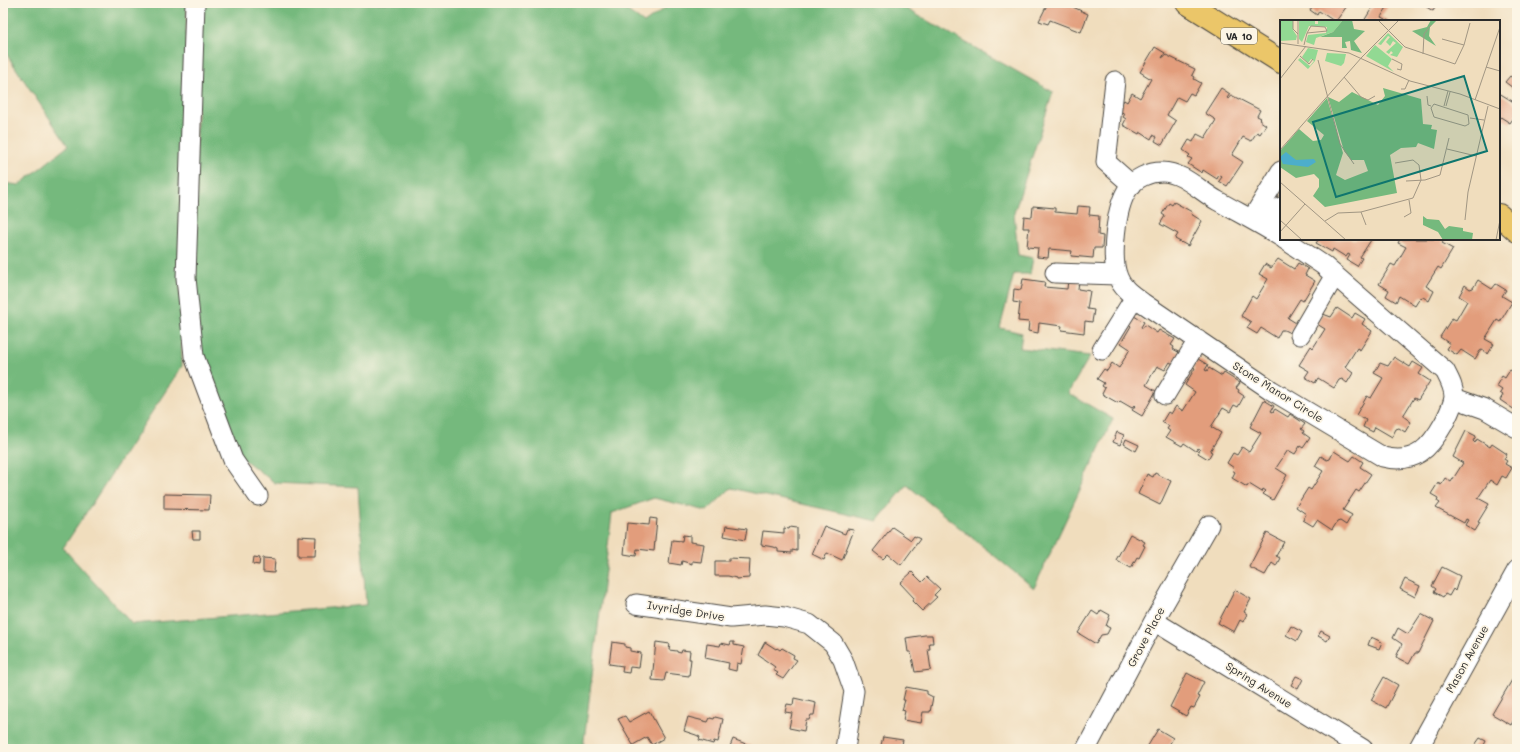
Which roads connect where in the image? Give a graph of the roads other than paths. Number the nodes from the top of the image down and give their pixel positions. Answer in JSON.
{"nodes":[{"id":1,"x":195,"y":3,"type":"edge"},
{"id":2,"x":1187,"y":3,"type":"edge"},
{"id":3,"x":1280,"y":61,"type":"edge"},
{"id":4,"x":1115,"y":80,"type":"dead end"},
{"id":5,"x":1280,"y":175,"type":"edge"},
{"id":6,"x":1132,"y":185,"type":"junction"},
{"id":7,"x":1280,"y":208,"type":"edge"},
{"id":8,"x":1500,"y":216,"type":"edge"},
{"id":9,"x":1267,"y":228,"type":"edge"},
{"id":10,"x":1517,"y":231,"type":"edge"},
{"id":11,"x":1285,"y":240,"type":"edge"},
{"id":12,"x":1055,"y":273,"type":"dead end"},
{"id":13,"x":1117,"y":275,"type":"junction"},
{"id":14,"x":1335,"y":275,"type":"junction"},
{"id":15,"x":1135,"y":297,"type":"junction"},
{"id":16,"x":1300,"y":335,"type":"dead end"},
{"id":17,"x":1198,"y":340,"type":"junction"},
{"id":18,"x":1102,"y":350,"type":"dead end"},
{"id":19,"x":1165,"y":394,"type":"dead end"},
{"id":20,"x":1454,"y":398,"type":"junction"},
{"id":21,"x":1517,"y":428,"type":"edge"},
{"id":22,"x":258,"y":496,"type":"dead end"},
{"id":23,"x":1209,"y":525,"type":"dead end"},
{"id":24,"x":1517,"y":570,"type":"edge"},
{"id":25,"x":636,"y":604,"type":"dead end"},
{"id":26,"x":1154,"y":621,"type":"junction"},
{"id":27,"x":845,"y":749,"type":"edge"},
{"id":28,"x":1086,"y":749,"type":"edge"},
{"id":29,"x":1363,"y":749,"type":"edge"},
{"id":30,"x":1418,"y":749,"type":"edge"}],
"edges":[{"from":1,"to":22,"type":"street"},
{"from":2,"to":3,"type":"main road","number":"VA 10"},
{"from":4,"to":6,"type":"street"},
{"from":5,"to":9,"type":"street"},
{"from":6,"to":9,"type":"street","name":"Stone Manor Circle"},
{"from":6,"to":13,"type":"street","name":"Stone Manor Circle"},
{"from":7,"to":9,"type":"street"},
{"from":8,"to":10,"type":"main road"},
{"from":11,"to":14,"type":"street"},
{"from":12,"to":13,"type":"street"},
{"from":13,"to":15,"type":"street","name":"Stone Manor Circle"},
{"from":14,"to":16,"type":"street"},
{"from":14,"to":20,"type":"street"},
{"from":15,"to":17,"type":"street","name":"Stone Manor Circle"},
{"from":15,"to":18,"type":"street"},
{"from":17,"to":19,"type":"street"},
{"from":17,"to":20,"type":"street","name":"Stone Manor Circle"},
{"from":20,"to":21,"type":"street"},
{"from":23,"to":26,"type":"street","name":"Grove Place"},
{"from":24,"to":30,"type":"street","name":"Mason Avenue"},
{"from":25,"to":27,"type":"street","name":"Ivyridge Drive"},
{"from":26,"to":28,"type":"street","name":"Grove Place"},
{"from":26,"to":29,"type":"street","name":"Spring Avenue"}]}
